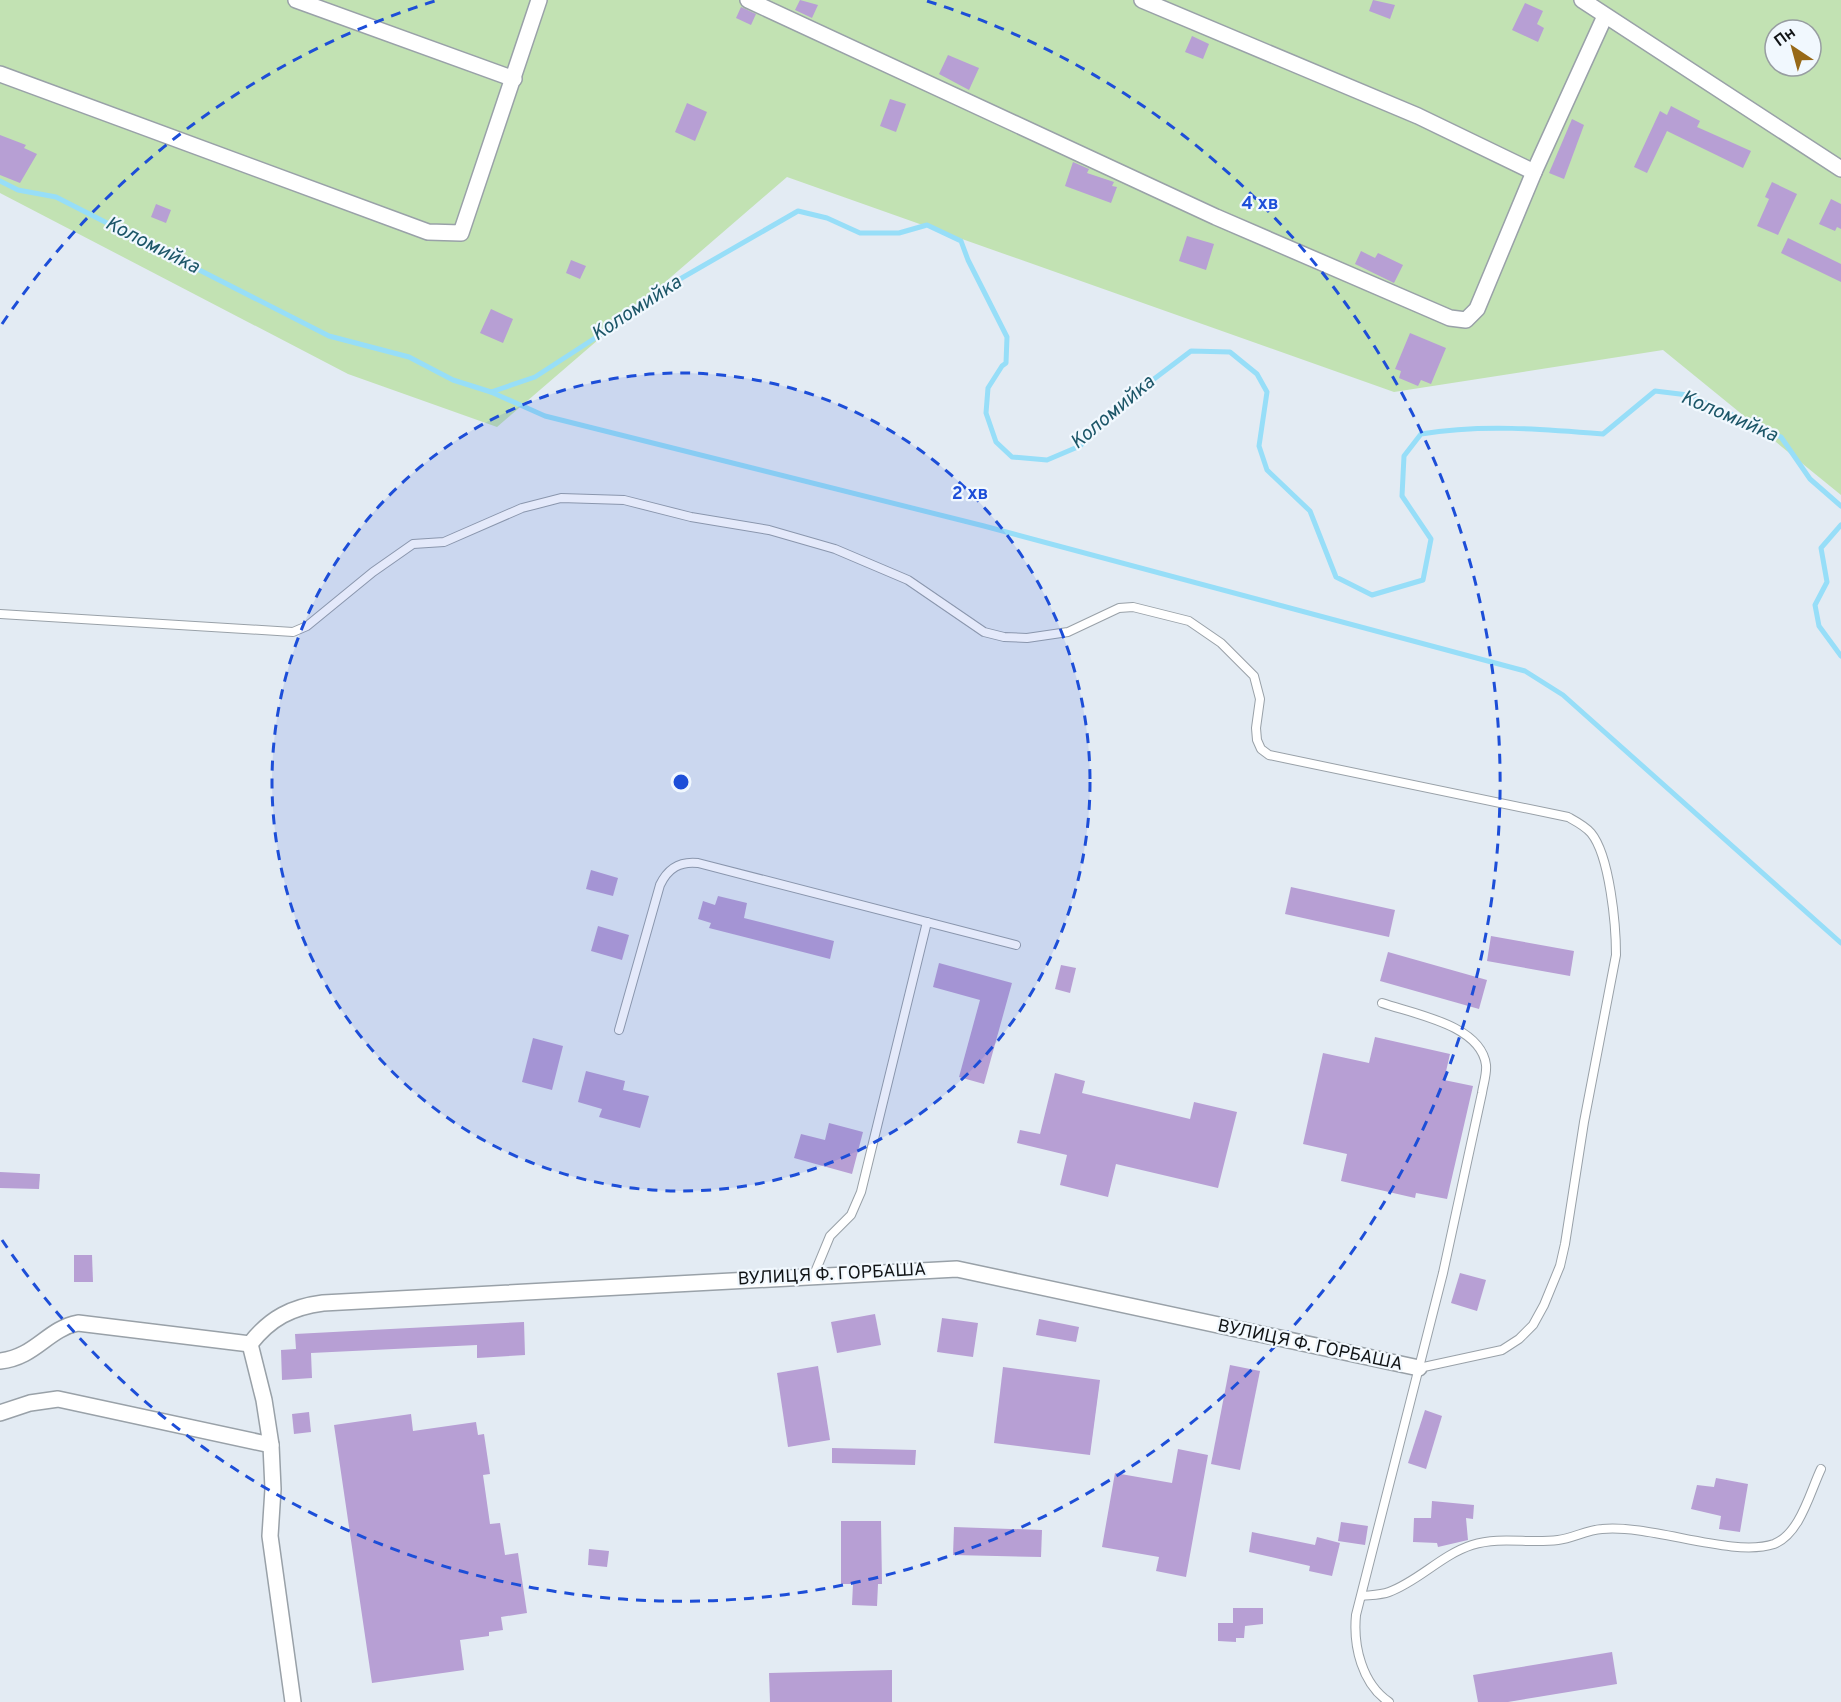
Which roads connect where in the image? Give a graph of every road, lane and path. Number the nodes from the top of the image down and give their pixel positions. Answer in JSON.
{"nodes":[{"id":1,"x":296,"y":0,"type":"edge"},
{"id":2,"x":539,"y":0,"type":"edge"},
{"id":3,"x":748,"y":0,"type":"edge"},
{"id":4,"x":1142,"y":0,"type":"edge"},
{"id":5,"x":1582,"y":0,"type":"edge"},
{"id":6,"x":1605,"y":16,"type":"junction"},
{"id":7,"x":0,"y":74,"type":"edge"},
{"id":8,"x":514,"y":79,"type":"junction"},
{"id":9,"x":1841,"y":170,"type":"edge"},
{"id":10,"x":1534,"y":172,"type":"junction"},
{"id":11,"x":0,"y":614,"type":"edge"},
{"id":12,"x":927,"y":922,"type":"junction"},
{"id":13,"x":1016,"y":945,"type":"dead end"},
{"id":14,"x":1382,"y":1003,"type":"dead end"},
{"id":15,"x":619,"y":1029,"type":"dead end"},
{"id":16,"x":813,"y":1277,"type":"junction"},
{"id":17,"x":250,"y":1344,"type":"junction"},
{"id":18,"x":0,"y":1361,"type":"edge"},
{"id":19,"x":1419,"y":1368,"type":"junction"},
{"id":20,"x":0,"y":1413,"type":"edge"},
{"id":21,"x":271,"y":1445,"type":"junction"},
{"id":22,"x":1821,"y":1469,"type":"dead end"},
{"id":23,"x":1362,"y":1596,"type":"junction"},
{"id":24,"x":293,"y":1702,"type":"edge"},
{"id":25,"x":1389,"y":1702,"type":"edge"}],
"edges":[{"from":1,"to":8,"type":"street"},
{"from":2,"to":8,"type":"street"},
{"from":3,"to":10,"type":"street"},
{"from":4,"to":10,"type":"street"},
{"from":5,"to":6,"type":"street"},
{"from":6,"to":9,"type":"street"},
{"from":6,"to":10,"type":"street"},
{"from":7,"to":8,"type":"street"},
{"from":11,"to":19,"type":"lane"},
{"from":12,"to":13,"type":"lane"},
{"from":12,"to":15,"type":"lane"},
{"from":12,"to":16,"type":"lane"},
{"from":14,"to":19,"type":"lane"},
{"from":16,"to":17,"type":"street","name":"ВУЛИЦЯ Ф. ГОРБАША"},
{"from":16,"to":19,"type":"street","name":"ВУЛИЦЯ Ф. ГОРБАША"},
{"from":17,"to":18,"type":"street"},
{"from":17,"to":21,"type":"street"},
{"from":19,"to":23,"type":"lane"},
{"from":20,"to":21,"type":"street"},
{"from":21,"to":24,"type":"street"},
{"from":22,"to":23,"type":"lane"},
{"from":23,"to":25,"type":"lane"}]}
